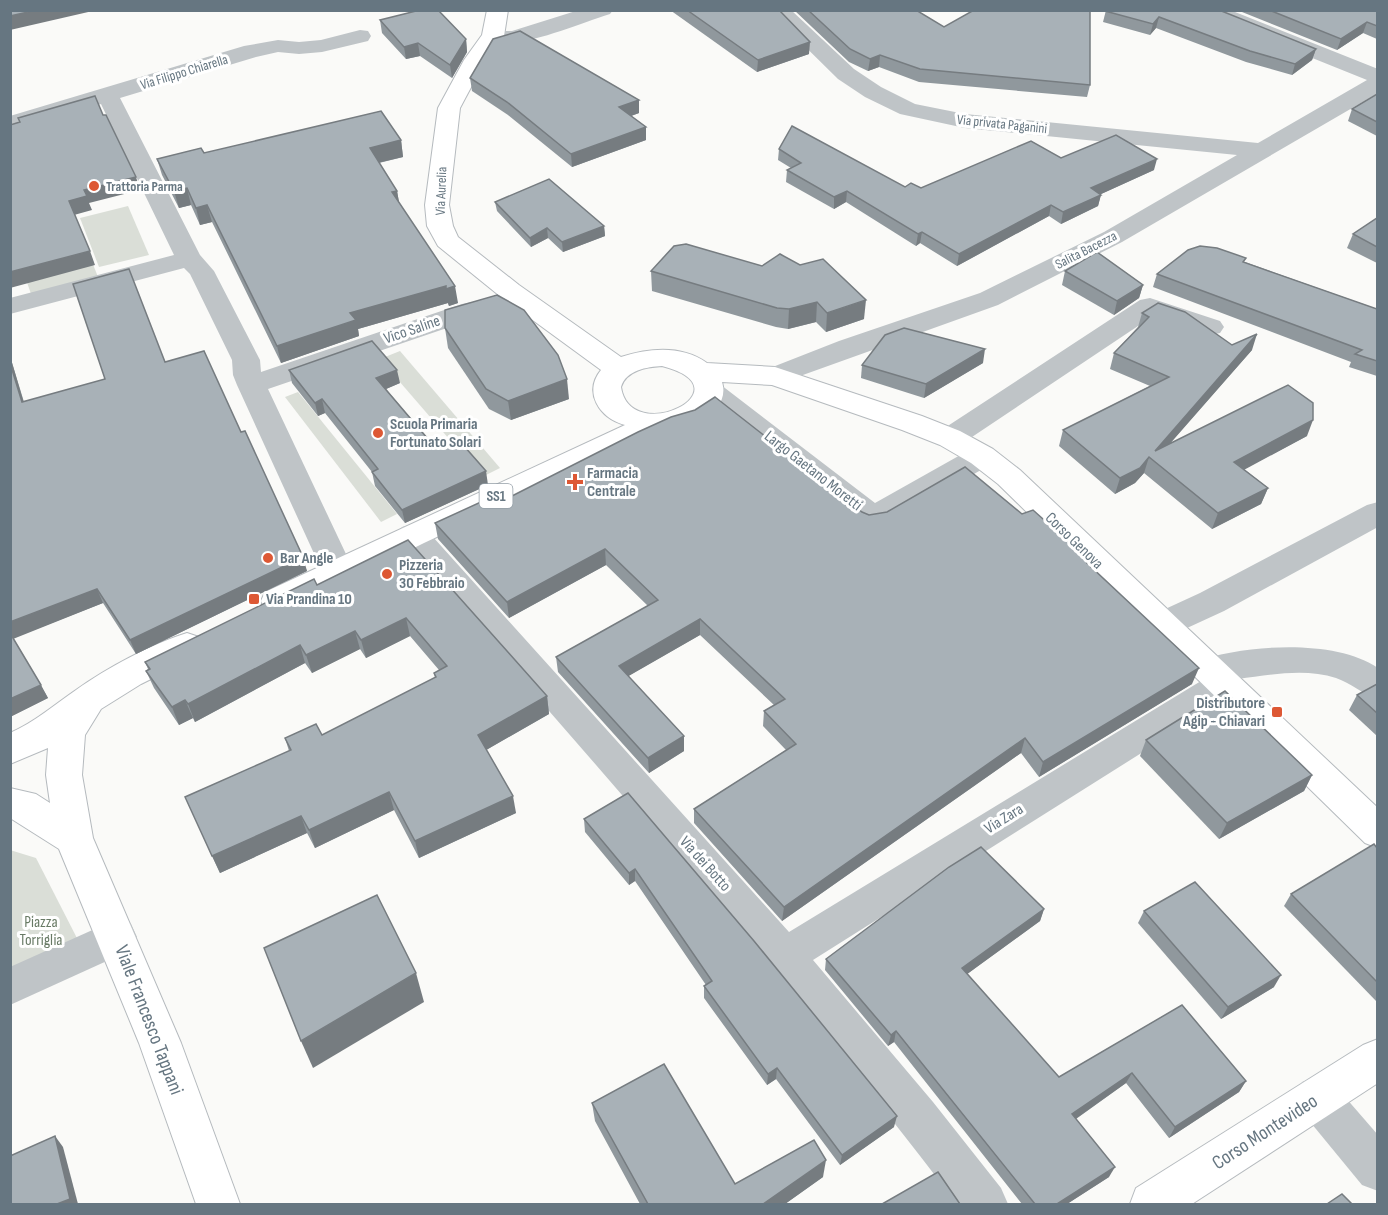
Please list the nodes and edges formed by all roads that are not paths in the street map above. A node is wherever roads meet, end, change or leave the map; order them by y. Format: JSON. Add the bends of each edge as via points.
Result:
{"nodes":[{"id":1,"x":498,"y":10,"type":"edge"},
{"id":2,"x":603,"y":10,"type":"edge"},
{"id":3,"x":778,"y":10,"type":"edge"},
{"id":4,"x":1210,"y":10,"type":"edge"},
{"id":5,"x":360,"y":36,"type":"dead end"},
{"id":6,"x":494,"y":36,"type":"junction"},
{"id":7,"x":1377,"y":77,"type":"edge"},
{"id":8,"x":1377,"y":83,"type":"edge"},
{"id":9,"x":108,"y":96,"type":"junction"},
{"id":10,"x":10,"y":124,"type":"edge"},
{"id":11,"x":1260,"y":150,"type":"junction"},
{"id":12,"x":189,"y":260,"type":"junction"},
{"id":13,"x":10,"y":306,"type":"edge"},
{"id":14,"x":472,"y":310,"type":"edge"},
{"id":15,"x":1210,"y":327,"type":"edge"},
{"id":16,"x":619,"y":369,"type":"junction"},
{"id":17,"x":776,"y":376,"type":"junction"},
{"id":18,"x":249,"y":380,"type":"junction"},
{"id":19,"x":707,"y":382,"type":"junction"},
{"id":20,"x":655,"y":423,"type":"junction"},
{"id":21,"x":950,"y":438,"type":"junction"},
{"id":22,"x":982,"y":456,"type":"junction"},
{"id":23,"x":1377,"y":513,"type":"edge"},
{"id":24,"x":413,"y":535,"type":"junction"},
{"id":25,"x":338,"y":571,"type":"junction"},
{"id":26,"x":255,"y":612,"type":"edge"},
{"id":27,"x":1162,"y":626,"type":"junction"},
{"id":28,"x":213,"y":633,"type":"edge"},
{"id":29,"x":1216,"y":677,"type":"junction"},
{"id":30,"x":1377,"y":686,"type":"edge"},
{"id":31,"x":90,"y":698,"type":"junction"},
{"id":32,"x":26,"y":743,"type":"edge"},
{"id":33,"x":10,"y":803,"type":"edge"},
{"id":34,"x":1377,"y":832,"type":"edge"},
{"id":35,"x":74,"y":838,"type":"junction"},
{"id":36,"x":117,"y":937,"type":"junction"},
{"id":37,"x":786,"y":955,"type":"junction"},
{"id":38,"x":10,"y":987,"type":"edge"},
{"id":39,"x":1377,"y":1059,"type":"edge"},
{"id":40,"x":1317,"y":1098,"type":"junction"},
{"id":41,"x":1377,"y":1169,"type":"edge"},
{"id":42,"x":218,"y":1204,"type":"edge"},
{"id":43,"x":985,"y":1204,"type":"edge"},
{"id":44,"x":1152,"y":1204,"type":"edge"}],
"edges":[{"from":1,"to":6,"type":"main road","name":"Via Aurelia"},
{"from":2,"to":6,"type":"street","via":[[513,37]]},
{"from":3,"to":11,"type":"street","name":"Via privata Paganini","via":[[846,74],[908,109],[965,121]]},
{"from":4,"to":7,"type":"street"},
{"from":5,"to":9,"type":"street","name":"Via Filippo Chiarella","via":[[322,46],[278,46],[252,51]]},
{"from":6,"to":16,"type":"main road","name":"Via Aurelia","via":[[449,108],[437,205],[440,226],[447,241]]},
{"from":8,"to":11,"type":"street","name":"Salita Bacezza"},
{"from":9,"to":10,"type":"street","name":"Via Filippo Chiarella"},
{"from":9,"to":12,"type":"street"},
{"from":11,"to":17,"type":"street","name":"Salita Bacezza","via":[[1113,237],[989,299]]},
{"from":12,"to":13,"type":"street"},
{"from":12,"to":18,"type":"street","via":[[181,276],[226,366]]},
{"from":14,"to":18,"type":"street","name":"Vico Saline"},
{"from":15,"to":21,"type":"street","via":[[1150,306]]},
{"from":16,"to":19,"type":"main road","via":[[645,358],[678,359],[692,364]]},
{"from":16,"to":20,"type":"main road","via":[[609,380],[606,392],[610,403],[620,414]]},
{"from":17,"to":19,"type":"main road","name":"Corso Genova"},
{"from":17,"to":21,"type":"main road","name":"Corso Genova"},
{"from":18,"to":25,"type":"street"},
{"from":19,"to":20,"type":"main road","via":[[707,402],[698,411],[671,422]]},
{"from":19,"to":22,"type":"street","name":"Largo Gaetano Moretti","via":[[873,518]]},
{"from":20,"to":24,"type":"main road","number":"SS1"},
{"from":21,"to":22,"type":"main road","name":"Corso Genova"},
{"from":22,"to":27,"type":"main road","name":"Corso Genova"},
{"from":23,"to":27,"type":"street"},
{"from":24,"to":25,"type":"main road","number":"SS1"},
{"from":24,"to":37,"type":"street","name":"Via dei Botto"},
{"from":25,"to":26,"type":"main road","number":"SS1"},
{"from":27,"to":29,"type":"main road","name":"Corso Genova"},
{"from":28,"to":31,"type":"main road"},
{"from":29,"to":30,"type":"street","via":[[1276,661],[1327,662],[1367,676]]},
{"from":29,"to":34,"type":"main road","name":"Corso Genova"},
{"from":29,"to":37,"type":"street","name":"Via Zara"},
{"from":31,"to":32,"type":"main road"},
{"from":31,"to":35,"type":"main road","name":"Viale Francesco Tappani","via":[[67,732],[63,775]]},
{"from":33,"to":35,"type":"main road","via":[[23,805]]},
{"from":35,"to":36,"type":"main road","name":"Viale Francesco Tappani"},
{"from":36,"to":38,"type":"street"},
{"from":36,"to":42,"type":"main road","name":"Viale Francesco Tappani","via":[[160,1042]]},
{"from":37,"to":43,"type":"street","name":"Via dei Botto","via":[[918,1115]]},
{"from":39,"to":40,"type":"main road","name":"Corso Montevideo"},
{"from":40,"to":41,"type":"street"},
{"from":40,"to":44,"type":"main road","name":"Corso Montevideo"}]}
